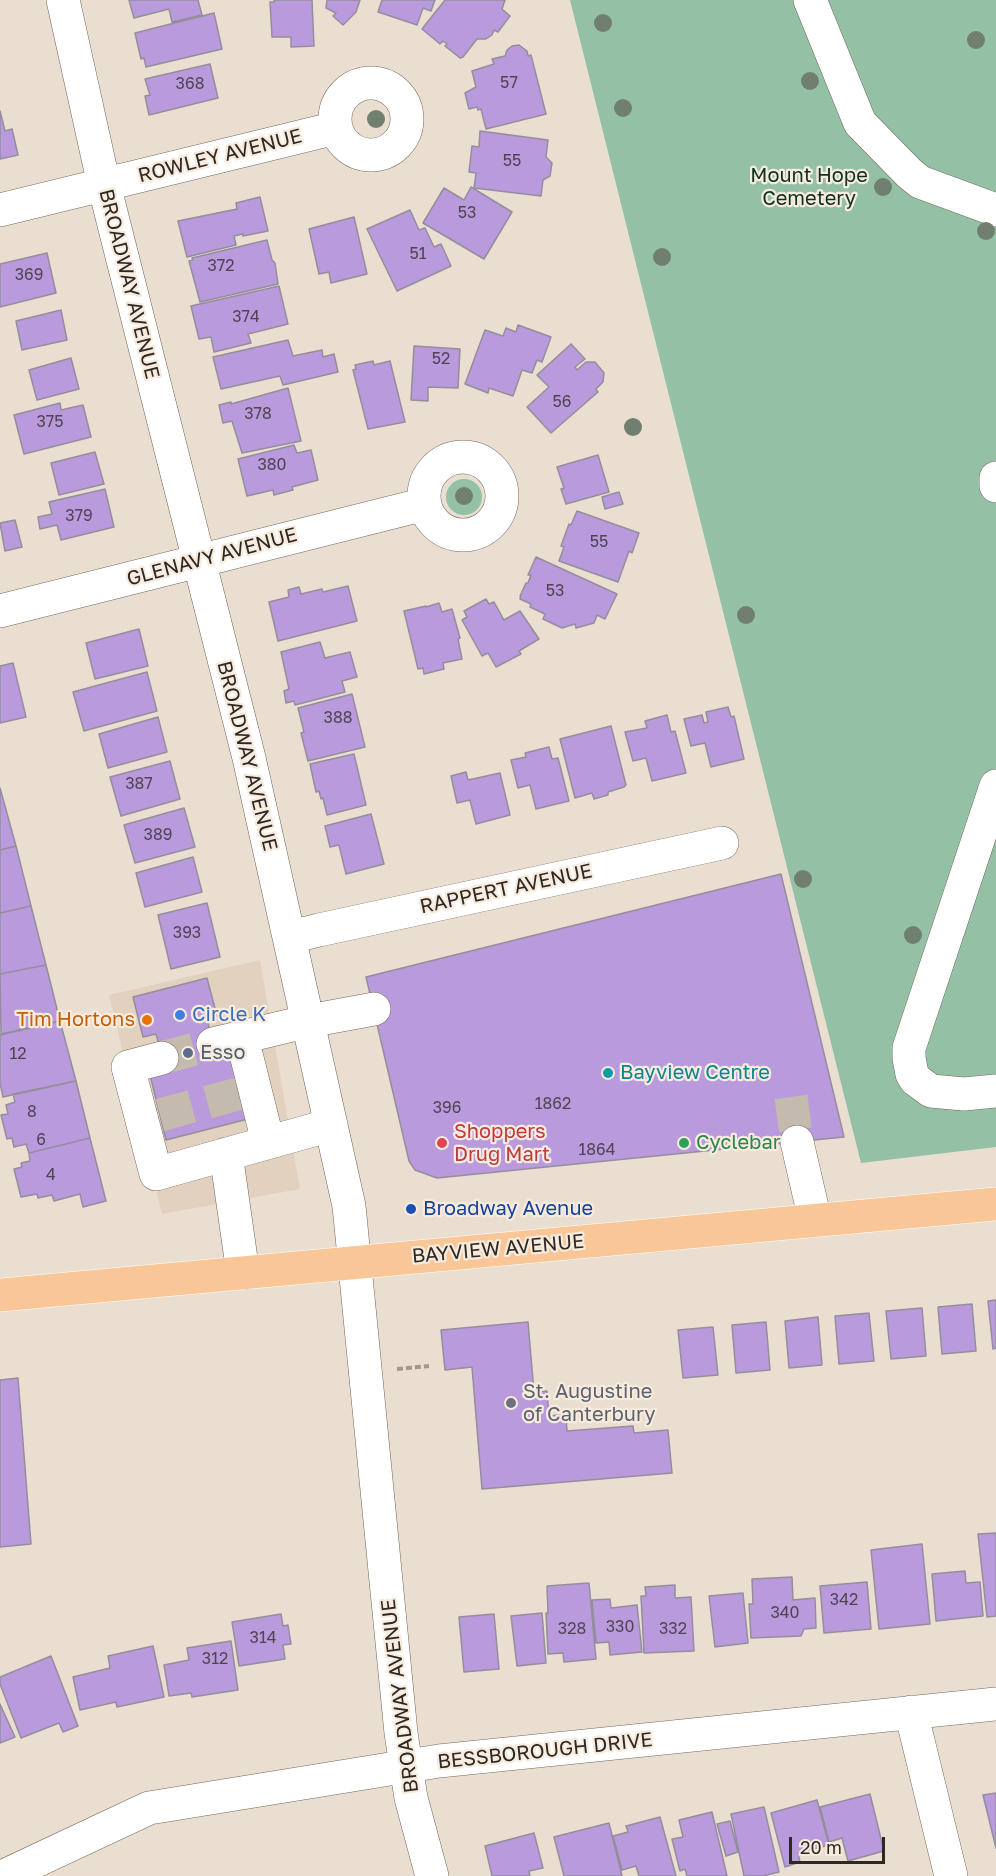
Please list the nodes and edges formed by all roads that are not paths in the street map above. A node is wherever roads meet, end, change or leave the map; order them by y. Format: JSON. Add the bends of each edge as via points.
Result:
{"nodes":[{"id":1,"x":63,"y":0,"type":"edge"},
{"id":2,"x":810,"y":0,"type":"edge"},
{"id":3,"x":336,"y":128,"type":"dead end"},
{"id":4,"x":104,"y":185,"type":"junction"},
{"id":5,"x":0,"y":210,"type":"edge"},
{"id":6,"x":996,"y":210,"type":"edge"},
{"id":7,"x":996,"y":478,"type":"edge"},
{"id":8,"x":996,"y":486,"type":"edge"},
{"id":9,"x":425,"y":504,"type":"dead end"},
{"id":10,"x":198,"y":560,"type":"junction"},
{"id":11,"x":0,"y":610,"type":"edge"},
{"id":12,"x":996,"y":786,"type":"edge"},
{"id":13,"x":723,"y":843,"type":"dead end"},
{"id":14,"x":290,"y":938,"type":"junction"},
{"id":15,"x":374,"y":1009,"type":"dead end"},
{"id":16,"x":309,"y":1022,"type":"junction"},
{"id":17,"x":162,"y":1058,"type":"tunnel mouth"},
{"id":18,"x":996,"y":1091,"type":"edge"},
{"id":19,"x":331,"y":1125,"type":"junction"},
{"id":20,"x":268,"y":1142,"type":"junction"},
{"id":21,"x":797,"y":1142,"type":"tunnel mouth"},
{"id":22,"x":226,"y":1154,"type":"junction"},
{"id":23,"x":996,"y":1203,"type":"edge"},
{"id":24,"x":815,"y":1220,"type":"junction"},
{"id":25,"x":356,"y":1262,"type":"junction"},
{"id":26,"x":243,"y":1273,"type":"junction"},
{"id":27,"x":0,"y":1295,"type":"edge"},
{"id":28,"x":996,"y":1704,"type":"edge"},
{"id":29,"x":911,"y":1712,"type":"junction"},
{"id":30,"x":406,"y":1766,"type":"junction"},
{"id":31,"x":4,"y":1876,"type":"edge"},
{"id":32,"x":432,"y":1876,"type":"edge"},
{"id":33,"x":951,"y":1876,"type":"edge"}],
"edges":[{"from":1,"to":4,"type":"street","name":"BROADWAY AVENUE"},
{"from":2,"to":6,"type":"street","via":[[860,123],[920,182]]},
{"from":3,"to":4,"type":"street","name":"ROWLEY AVENUE"},
{"from":4,"to":5,"type":"street","name":"ROWLEY AVENUE"},
{"from":4,"to":10,"type":"street","name":"BROADWAY AVENUE"},
{"from":7,"to":8,"type":"street"},
{"from":9,"to":10,"type":"street","name":"GLENAVY AVENUE"},
{"from":10,"to":11,"type":"street","name":"GLENAVY AVENUE"},
{"from":10,"to":14,"type":"street","name":"BROADWAY AVENUE"},
{"from":12,"to":18,"type":"street","via":[[909,1048],[912,1074],[931,1091]]},
{"from":13,"to":14,"type":"street","name":"RAPPERT AVENUE"},
{"from":14,"to":16,"type":"street","name":"BROADWAY AVENUE"},
{"from":15,"to":16,"type":"street"},
{"from":16,"to":19,"type":"street","name":"BROADWAY AVENUE"},
{"from":16,"to":20,"type":"street","via":[[228,1041]]},
{"from":17,"to":22,"type":"street","via":[[128,1067],[151,1117],[156,1174]]},
{"from":19,"to":20,"type":"street"},
{"from":19,"to":25,"type":"street","name":"BROADWAY AVENUE","via":[[349,1206]]},
{"from":20,"to":22,"type":"street"},
{"from":21,"to":24,"type":"street"},
{"from":22,"to":26,"type":"street"},
{"from":23,"to":24,"type":"main road","name":"BAYVIEW AVENUE"},
{"from":24,"to":25,"type":"main road","name":"BAYVIEW AVENUE"},
{"from":25,"to":26,"type":"main road","name":"BAYVIEW AVENUE"},
{"from":25,"to":30,"type":"street","name":"BROADWAY AVENUE"},
{"from":26,"to":27,"type":"main road","name":"BAYVIEW AVENUE"},
{"from":28,"to":29,"type":"street","name":"BESSBOROUGH DRIVE"},
{"from":29,"to":30,"type":"street","name":"BESSBOROUGH DRIVE"},
{"from":29,"to":33,"type":"street"},
{"from":30,"to":31,"type":"street","name":"BESSBOROUGH DRIVE","via":[[149,1808]]},
{"from":30,"to":32,"type":"street","name":"BROADWAY AVENUE"}]}
